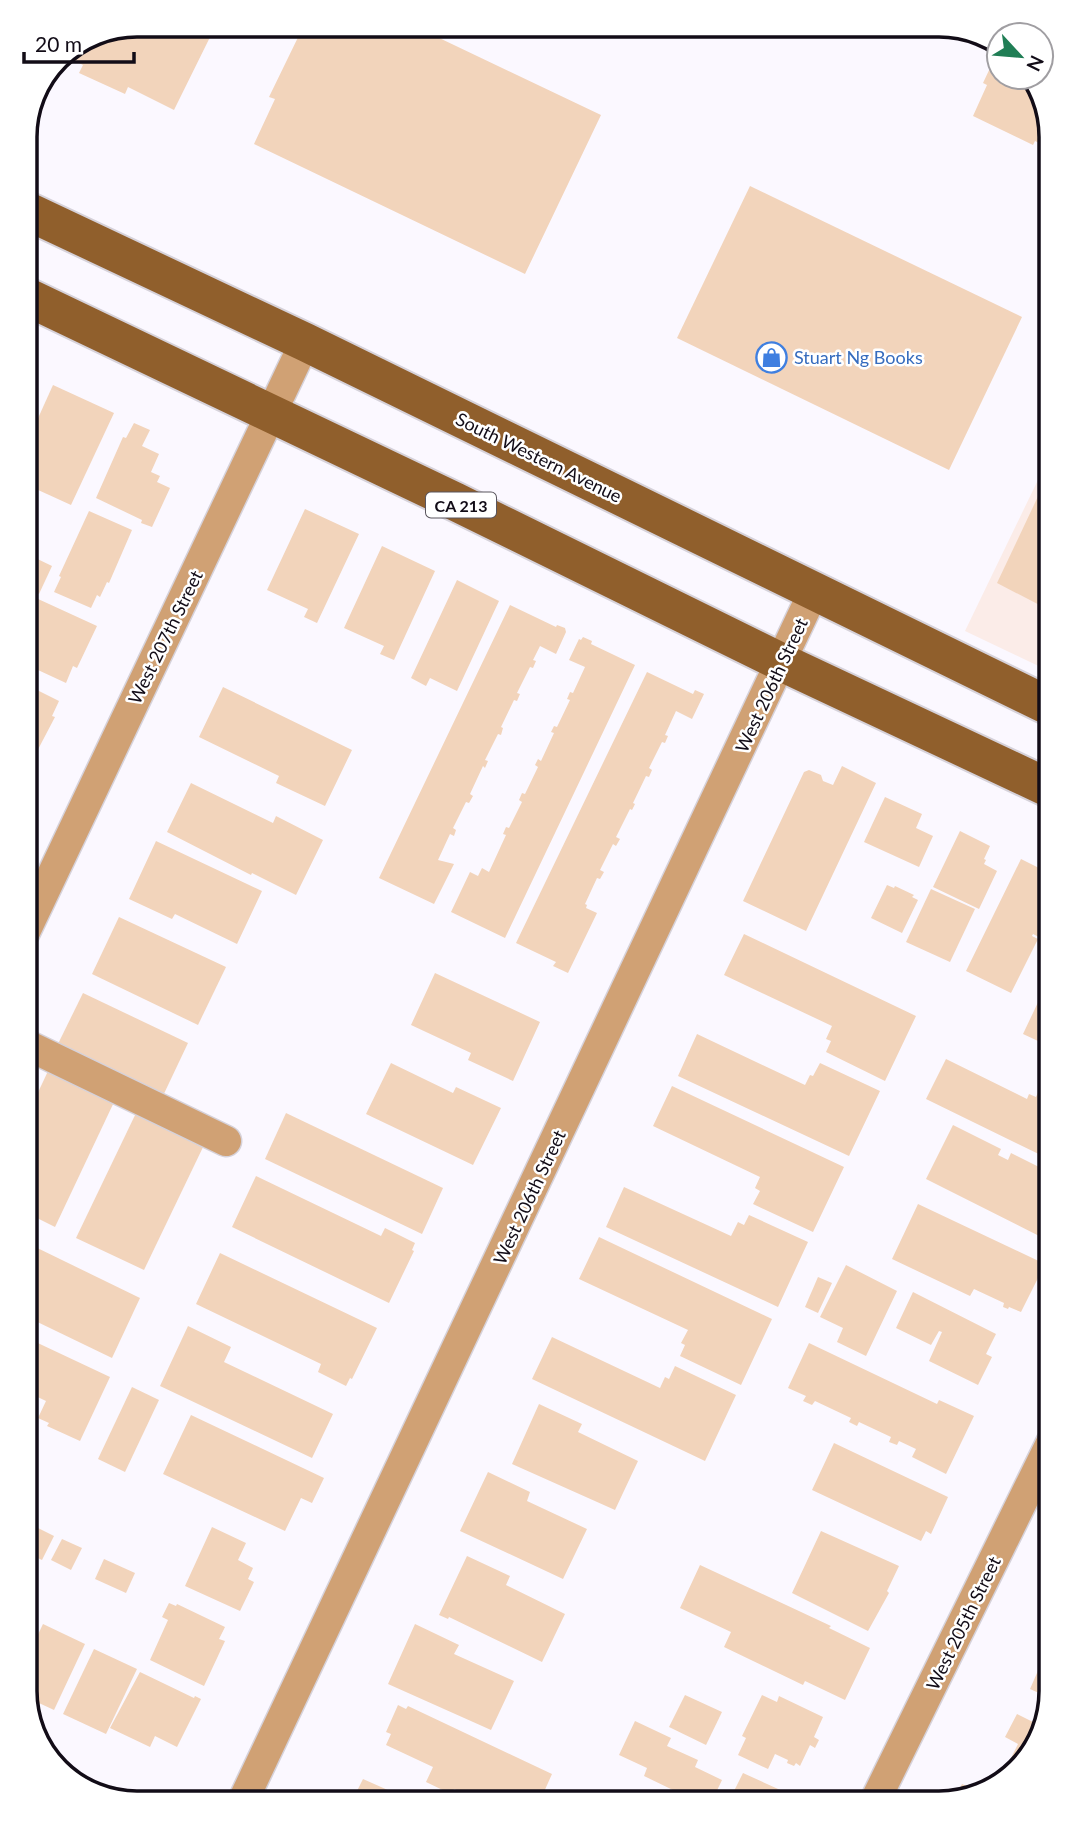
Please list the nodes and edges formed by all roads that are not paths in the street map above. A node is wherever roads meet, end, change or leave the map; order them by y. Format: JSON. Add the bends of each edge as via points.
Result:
{"nodes":[{"id":1,"x":37,"y":216,"type":"edge"},
{"id":2,"x":37,"y":302,"type":"edge"},
{"id":3,"x":305,"y":342,"type":"junction"},
{"id":4,"x":272,"y":415,"type":"junction"},
{"id":5,"x":814,"y":592,"type":"junction"},
{"id":6,"x":781,"y":662,"type":"junction"},
{"id":7,"x":1039,"y":701,"type":"edge"},
{"id":8,"x":1039,"y":783,"type":"edge"},
{"id":9,"x":37,"y":907,"type":"edge"},
{"id":10,"x":37,"y":1050,"type":"edge"},
{"id":11,"x":226,"y":1141,"type":"dead end"},
{"id":12,"x":1039,"y":1469,"type":"edge"},
{"id":13,"x":248,"y":1791,"type":"edge"},
{"id":14,"x":880,"y":1791,"type":"edge"}],
"edges":[{"from":1,"to":3,"type":"main road","name":"South Western Avenue"},
{"from":2,"to":4,"type":"main road","number":"CA 213"},
{"from":3,"to":4,"type":"street","name":"West 207th Street"},
{"from":3,"to":5,"type":"main road","name":"South Western Avenue"},
{"from":4,"to":6,"type":"main road","number":"CA 213"},
{"from":4,"to":9,"type":"street","name":"West 207th Street"},
{"from":5,"to":6,"type":"street","name":"West 206th Street"},
{"from":5,"to":7,"type":"main road","name":"South Western Avenue"},
{"from":6,"to":8,"type":"main road","number":"CA 213"},
{"from":6,"to":13,"type":"street","name":"West 206th Street"},
{"from":10,"to":11,"type":"street"},
{"from":12,"to":14,"type":"street","name":"West 205th Street"}]}
